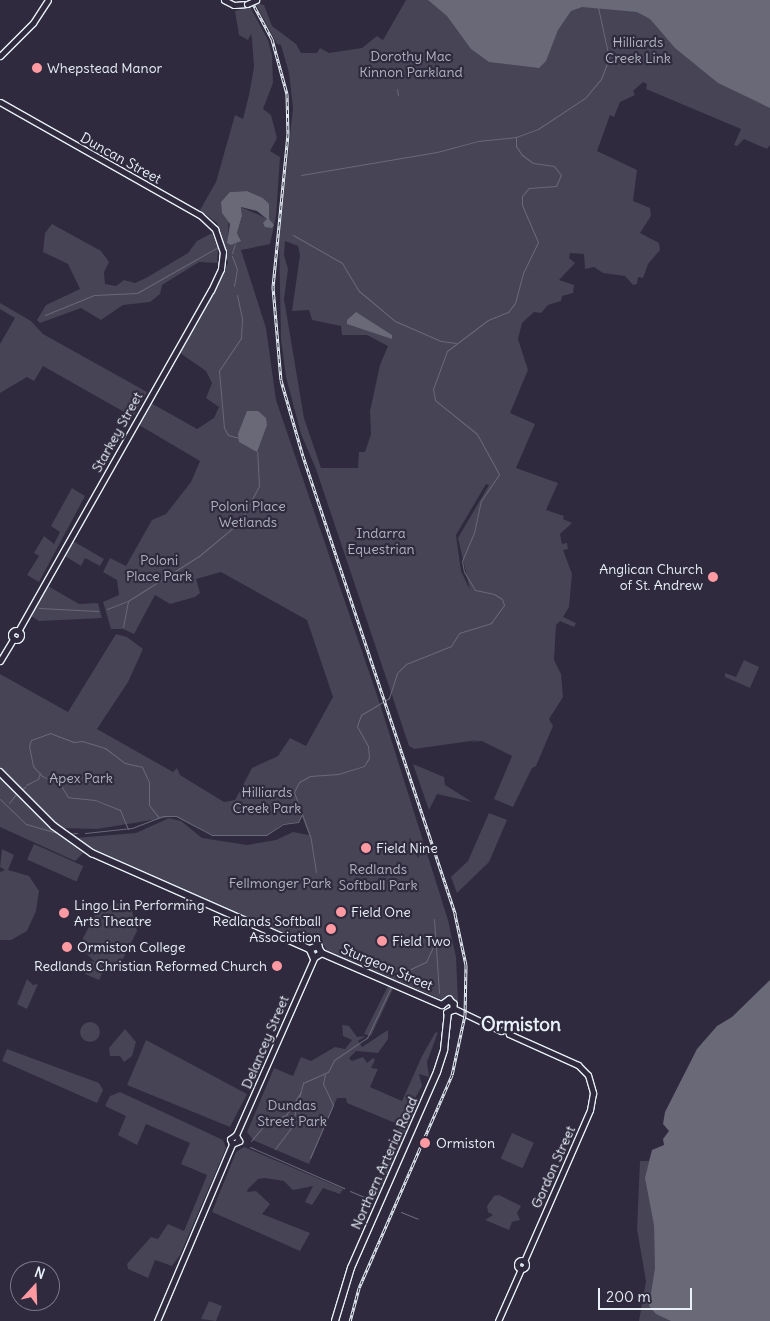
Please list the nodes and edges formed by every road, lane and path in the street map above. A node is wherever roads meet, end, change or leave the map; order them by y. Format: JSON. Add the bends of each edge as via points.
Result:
{"nodes":[{"id":1,"x":48,"y":0,"type":"edge"},
{"id":2,"x":224,"y":0,"type":"edge"},
{"id":3,"x":256,"y":0,"type":"edge"},
{"id":4,"x":0,"y":56,"type":"edge"},
{"id":5,"x":0,"y":102,"type":"edge"},
{"id":6,"x":221,"y":242,"type":"joint"},
{"id":7,"x":0,"y":662,"type":"edge"},
{"id":8,"x":0,"y":772,"type":"edge"},
{"id":9,"x":310,"y":949,"type":"junction"},
{"id":10,"x":322,"y":953,"type":"junction"},
{"id":11,"x":314,"y":958,"type":"junction"},
{"id":12,"x":442,"y":1004,"type":"junction"},
{"id":13,"x":454,"y":1009,"type":"junction"},
{"id":14,"x":448,"y":1013,"type":"junction"},
{"id":15,"x":590,"y":1079,"type":"joint"},
{"id":16,"x":157,"y":1321,"type":"edge"},
{"id":17,"x":335,"y":1321,"type":"edge"},
{"id":18,"x":498,"y":1321,"type":"edge"}],
"edges":[{"from":1,"to":4,"type":"street","via":[[33,23]]},
{"from":2,"to":3,"type":"street","bridge":true,"via":[[234,5]]},
{"from":5,"to":6,"type":"street","name":"Duncan Street","via":[[200,215],[215,229]]},
{"from":6,"to":7,"type":"street","name":"Starkey Street","via":[[222,263],[211,290],[18,630],[21,637],[13,639]]},
{"from":8,"to":9,"type":"main road","via":[[54,826],[72,840],[128,870],[130,875],[134,873]]},
{"from":9,"to":10,"type":"main road","name":"Sturgeon Street","via":[[318,946]]},
{"from":9,"to":11,"type":"main road"},
{"from":10,"to":11,"type":"main road"},
{"from":10,"to":12,"type":"main road","name":"Sturgeon Street"},
{"from":11,"to":16,"type":"street","name":"Delancey Street","via":[[236,1135],[230,1137],[232,1144]]},
{"from":12,"to":13,"type":"main road","name":"Sturgeon Street","via":[[450,1001]]},
{"from":12,"to":14,"type":"main road","name":"Sturgeon Street"},
{"from":13,"to":14,"type":"main road"},
{"from":13,"to":15,"type":"street","name":"Sturgeon Street","via":[[501,1031],[503,1036],[508,1034],[572,1061]]},
{"from":14,"to":17,"type":"main road","name":"Northern Arterial Road","via":[[444,1050],[437,1072],[351,1268]]},
{"from":15,"to":18,"type":"street","name":"Gordon Street","via":[[593,1094],[590,1110],[524,1261],[518,1263],[521,1269]]}]}
